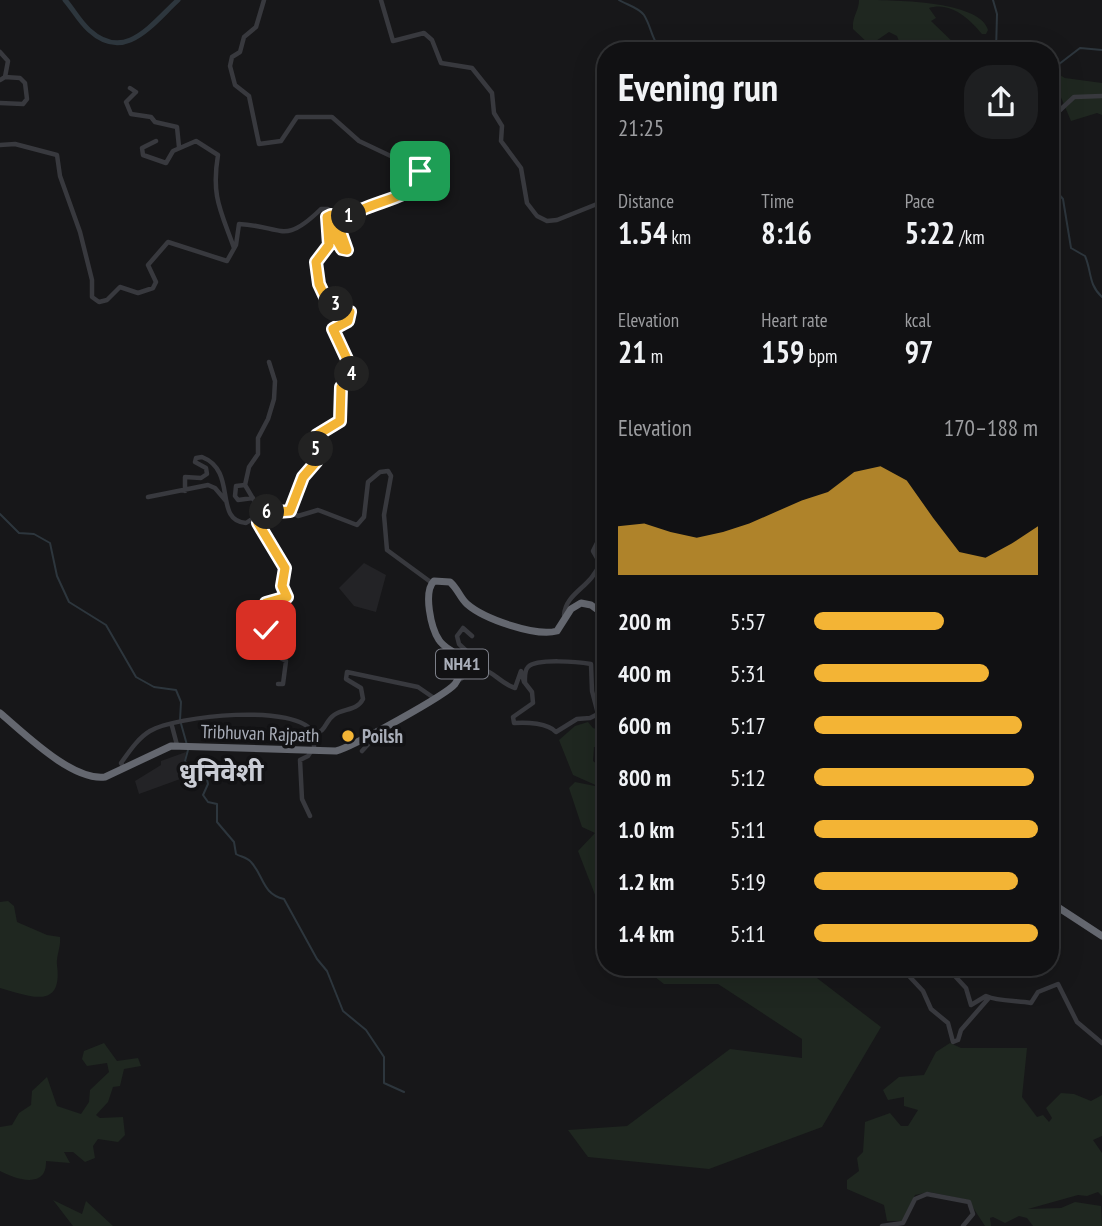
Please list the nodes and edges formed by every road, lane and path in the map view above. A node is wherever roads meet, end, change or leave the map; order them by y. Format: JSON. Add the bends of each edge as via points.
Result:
{"nodes":[{"id":1,"x":264,"y":0,"type":"edge"},
{"id":2,"x":381,"y":0,"type":"edge"},
{"id":3,"x":0,"y":52,"type":"edge"},
{"id":4,"x":3,"y":79,"type":"edge"},
{"id":5,"x":130,"y":88,"type":"dead end"},
{"id":6,"x":1102,"y":96,"type":"edge"},
{"id":7,"x":0,"y":103,"type":"edge"},
{"id":8,"x":1059,"y":111,"type":"edge"},
{"id":9,"x":156,"y":141,"type":"dead end"},
{"id":10,"x":0,"y":145,"type":"edge"},
{"id":11,"x":180,"y":147,"type":"junction"},
{"id":12,"x":597,"y":204,"type":"edge"},
{"id":13,"x":330,"y":215,"type":"junction"},
{"id":14,"x":235,"y":248,"type":"junction"},
{"id":15,"x":269,"y":362,"type":"dead end"},
{"id":16,"x":245,"y":485,"type":"junction"},
{"id":17,"x":185,"y":491,"type":"junction"},
{"id":18,"x":148,"y":497,"type":"dead end"},
{"id":19,"x":253,"y":498,"type":"junction"},
{"id":20,"x":227,"y":502,"type":"junction"},
{"id":21,"x":290,"y":511,"type":"junction"},
{"id":22,"x":263,"y":513,"type":"junction"},
{"id":23,"x":597,"y":571,"type":"edge"},
{"id":24,"x":432,"y":583,"type":"junction"},
{"id":25,"x":597,"y":608,"type":"edge"},
{"id":26,"x":564,"y":624,"type":"junction"},
{"id":27,"x":472,"y":636,"type":"dead end"},
{"id":28,"x":469,"y":671,"type":"junction"},
{"id":29,"x":525,"y":683,"type":"junction"},
{"id":30,"x":278,"y":684,"type":"dead end"},
{"id":31,"x":445,"y":692,"type":"junction"},
{"id":32,"x":434,"y":698,"type":"junction"},
{"id":33,"x":597,"y":710,"type":"edge"},
{"id":34,"x":0,"y":713,"type":"edge"},
{"id":35,"x":597,"y":714,"type":"edge"},
{"id":36,"x":172,"y":726,"type":"junction"},
{"id":37,"x":383,"y":727,"type":"junction"},
{"id":38,"x":314,"y":734,"type":"junction"},
{"id":39,"x":177,"y":746,"type":"junction"},
{"id":40,"x":313,"y":750,"type":"junction"},
{"id":41,"x":362,"y":751,"type":"dead end"},
{"id":42,"x":124,"y":768,"type":"junction"},
{"id":43,"x":310,"y":816,"type":"dead end"},
{"id":44,"x":1059,"y":908,"type":"edge"},
{"id":45,"x":1102,"y":936,"type":"edge"},
{"id":46,"x":909,"y":976,"type":"edge"},
{"id":47,"x":955,"y":976,"type":"edge"},
{"id":48,"x":992,"y":999,"type":"junction"},
{"id":49,"x":1102,"y":1043,"type":"edge"},
{"id":50,"x":882,"y":1226,"type":"edge"},
{"id":51,"x":963,"y":1226,"type":"edge"}],
"edges":[{"from":1,"to":13,"type":"street","via":[[256,27],[231,60],[235,85],[251,101],[259,144],[281,141],[297,117],[332,117],[359,141],[416,168],[422,176],[414,189],[345,219],[341,233],[347,250],[335,237]]},
{"from":2,"to":12,"type":"street","via":[[393,41],[424,33],[432,40],[441,63],[463,64],[481,77],[492,93],[494,113],[502,126],[501,141],[521,168],[527,202],[537,216],[557,220]]},
{"from":3,"to":4,"type":"street","via":[[8,61]]},
{"from":4,"to":7,"type":"street","via":[[20,78],[27,99],[23,104]]},
{"from":5,"to":11,"type":"street","via":[[136,92],[126,102],[131,114],[177,127]]},
{"from":6,"to":8,"type":"street","via":[[1074,97]]},
{"from":9,"to":11,"type":"street","via":[[142,148],[143,155],[162,163]]},
{"from":10,"to":14,"type":"street","via":[[15,144],[57,155],[95,301],[107,300],[120,287],[138,293],[150,291],[156,284],[148,265],[168,242],[224,262]]},
{"from":11,"to":14,"type":"street","via":[[196,141],[218,155],[217,208]]},
{"from":13,"to":14,"type":"street","via":[[328,209],[321,209],[308,224],[287,232],[239,224]]},
{"from":13,"to":21,"type":"street","via":[[326,226],[329,245],[317,259],[315,270],[326,299],[350,312],[348,321],[333,329],[353,372],[341,387],[340,421],[317,435],[316,462],[303,477]]},
{"from":15,"to":16,"type":"street","via":[[276,384],[274,399]]},
{"from":16,"to":19,"type":"street"},
{"from":16,"to":19,"type":"street","via":[[236,486],[235,496],[238,500]]},
{"from":17,"to":18,"type":"street"},
{"from":17,"to":20,"type":"street","via":[[211,486]]},
{"from":17,"to":20,"type":"street","via":[[185,477],[207,474],[206,468],[195,462],[202,457],[222,474]]},
{"from":19,"to":22,"type":"street"},
{"from":20,"to":22,"type":"street","via":[[229,514],[239,522]]},
{"from":21,"to":22,"type":"street"},
{"from":21,"to":24,"type":"street","via":[[301,516],[322,511],[357,524],[364,517],[368,482],[388,471],[387,550]]},
{"from":22,"to":30,"type":"street","via":[[258,525],[285,568],[282,586],[287,597],[265,605],[265,643],[287,666],[284,684]]},
{"from":23,"to":26,"type":"street","via":[[592,581],[568,600]]},
{"from":24,"to":26,"type":"highway","via":[[450,582],[466,603],[495,620],[547,633]]},
{"from":24,"to":31,"type":"highway","number":"NH41","via":[[428,596],[437,637],[461,662],[458,677]]},
{"from":25,"to":26,"type":"highway","via":[[581,603],[571,609]]},
{"from":27,"to":28,"type":"street","via":[[463,628],[457,636],[475,659]]},
{"from":28,"to":29,"type":"street","via":[[491,672],[515,688],[520,671]]},
{"from":28,"to":31,"type":"street"},
{"from":29,"to":33,"type":"street","via":[[530,665],[591,664]]},
{"from":29,"to":35,"type":"street","via":[[533,702],[513,717],[514,723],[550,726],[556,732],[577,719]]},
{"from":31,"to":32,"type":"highway","name":"Tribhuvan Rajpath","number":"NH41"},
{"from":32,"to":37,"type":"highway","name":"Tribhuvan Rajpath","number":"NH41"},
{"from":32,"to":38,"type":"street","via":[[418,687],[347,672],[348,683],[363,692],[360,703],[334,715],[324,730]]},
{"from":34,"to":42,"type":"highway","name":"Tribhuvan Rajpath","number":"NH41","via":[[82,775],[105,777]]},
{"from":36,"to":38,"type":"street","via":[[227,715],[272,714],[308,726]]},
{"from":36,"to":39,"type":"street"},
{"from":36,"to":42,"type":"street","via":[[145,734],[121,763]]},
{"from":37,"to":40,"type":"highway","name":"Tribhuvan Rajpath","number":"NH41","via":[[341,750]]},
{"from":37,"to":41,"type":"street"},
{"from":38,"to":40,"type":"street"},
{"from":39,"to":40,"type":"highway","name":"Tribhuvan Rajpath","number":"NH41"},
{"from":39,"to":42,"type":"highway","name":"Tribhuvan Rajpath","number":"NH41"},
{"from":40,"to":43,"type":"street","via":[[300,760],[302,799]]},
{"from":44,"to":45,"type":"highway"},
{"from":46,"to":48,"type":"street","via":[[923,991],[930,1009],[948,1023],[953,1042],[983,1001]]},
{"from":47,"to":48,"type":"street","via":[[966,988],[969,1004],[985,996]]},
{"from":48,"to":49,"type":"street","via":[[1031,1003],[1038,992],[1058,984],[1077,1022]]},
{"from":50,"to":51,"type":"street","via":[[903,1223],[915,1199],[927,1194],[969,1202],[973,1214]]}]}
